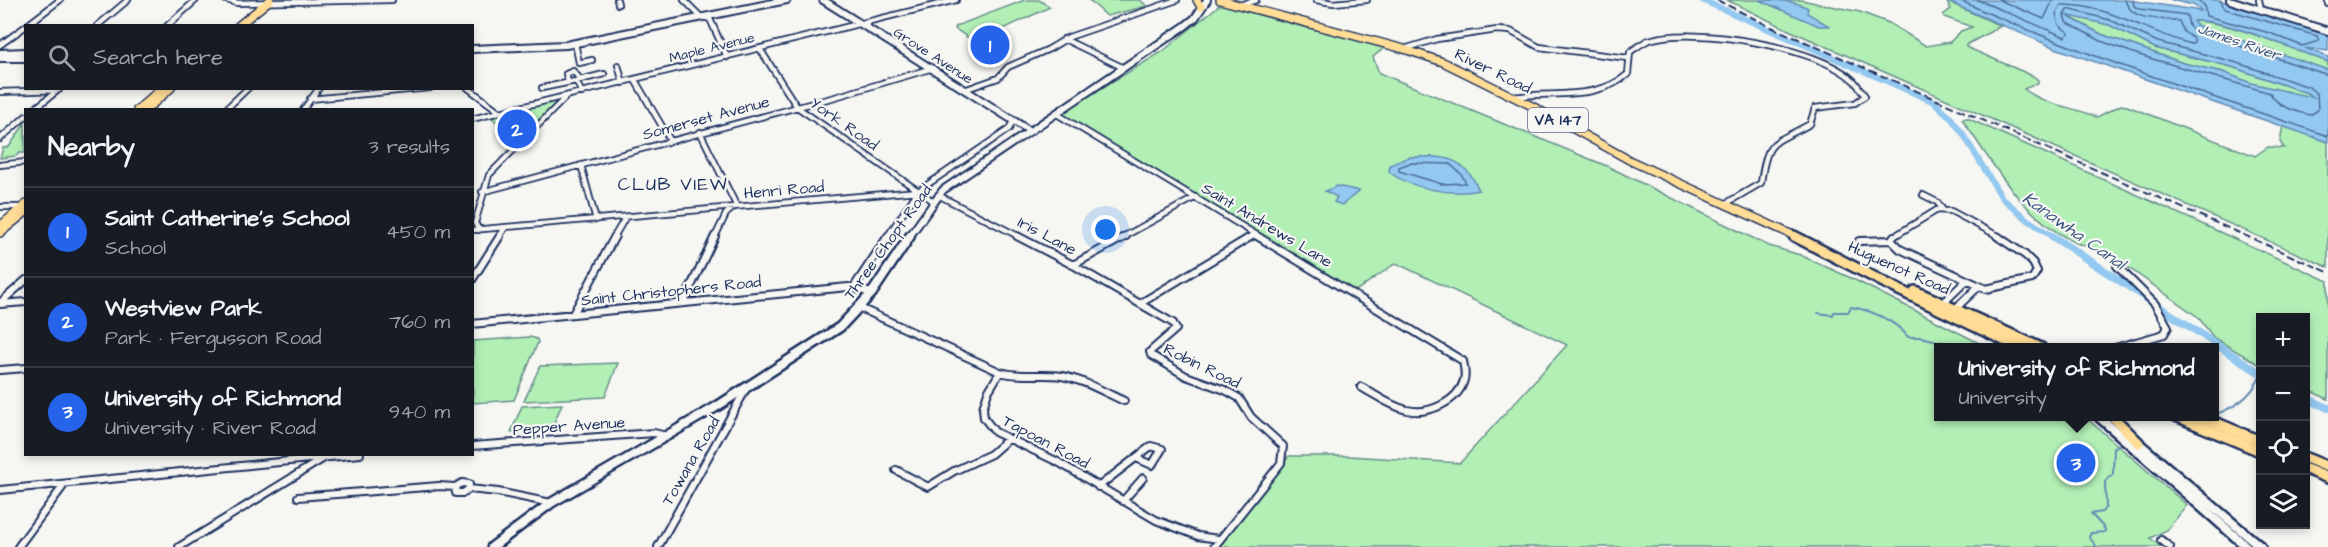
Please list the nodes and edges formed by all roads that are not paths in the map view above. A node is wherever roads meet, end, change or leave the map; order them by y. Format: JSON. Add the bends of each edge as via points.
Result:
{"nodes":[{"id":1,"x":60,"y":0,"type":"edge"},
{"id":2,"x":128,"y":0,"type":"edge"},
{"id":3,"x":196,"y":0,"type":"edge"},
{"id":4,"x":226,"y":0,"type":"edge"},
{"id":5,"x":392,"y":0,"type":"edge"},
{"id":6,"x":684,"y":0,"type":"edge"},
{"id":7,"x":787,"y":0,"type":"edge"},
{"id":8,"x":823,"y":0,"type":"edge"},
{"id":9,"x":830,"y":0,"type":"edge"},
{"id":10,"x":956,"y":0,"type":"edge"},
{"id":11,"x":1177,"y":0,"type":"edge"},
{"id":12,"x":1197,"y":0,"type":"edge"},
{"id":13,"x":1207,"y":0,"type":"edge"},
{"id":14,"x":1220,"y":0,"type":"edge"},
{"id":15,"x":1256,"y":0,"type":"edge"},
{"id":16,"x":1316,"y":0,"type":"edge"},
{"id":17,"x":1367,"y":0,"type":"edge"},
{"id":18,"x":2230,"y":0,"type":"edge"},
{"id":19,"x":2259,"y":0,"type":"edge"},
{"id":20,"x":272,"y":1,"type":"edge"},
{"id":21,"x":1239,"y":5,"type":"junction"},
{"id":22,"x":1202,"y":7,"type":"junction"},
{"id":23,"x":2261,"y":9,"type":"junction"},
{"id":24,"x":705,"y":17,"type":"junction"},
{"id":25,"x":863,"y":23,"type":"junction"},
{"id":26,"x":29,"y":24,"type":"edge"},
{"id":27,"x":99,"y":24,"type":"edge"},
{"id":28,"x":169,"y":24,"type":"edge"},
{"id":29,"x":241,"y":24,"type":"edge"},
{"id":30,"x":248,"y":24,"type":"edge"},
{"id":31,"x":24,"y":27,"type":"edge"},
{"id":32,"x":2328,"y":31,"type":"edge"},
{"id":33,"x":595,"y":39,"type":"junction"},
{"id":34,"x":1064,"y":39,"type":"junction"},
{"id":35,"x":575,"y":43,"type":"junction"},
{"id":36,"x":0,"y":45,"type":"edge"},
{"id":37,"x":474,"y":47,"type":"edge"},
{"id":38,"x":474,"y":47,"type":"edge"},
{"id":39,"x":760,"y":49,"type":"junction"},
{"id":40,"x":1404,"y":49,"type":"junction"},
{"id":41,"x":24,"y":52,"type":"edge"},
{"id":42,"x":0,"y":53,"type":"edge"},
{"id":43,"x":727,"y":57,"type":"junction"},
{"id":44,"x":0,"y":58,"type":"edge"},
{"id":45,"x":24,"y":58,"type":"edge"},
{"id":46,"x":1628,"y":58,"type":"junction"},
{"id":47,"x":592,"y":60,"type":"dead end"},
{"id":48,"x":618,"y":66,"type":"dead end"},
{"id":49,"x":933,"y":68,"type":"junction"},
{"id":50,"x":1124,"y":68,"type":"junction"},
{"id":51,"x":604,"y":74,"type":"dead end"},
{"id":52,"x":578,"y":80,"type":"junction"},
{"id":53,"x":635,"y":80,"type":"junction"},
{"id":54,"x":568,"y":82,"type":"junction"},
{"id":55,"x":623,"y":83,"type":"junction"},
{"id":56,"x":542,"y":88,"type":"dead end"},
{"id":57,"x":966,"y":89,"type":"junction"},
{"id":58,"x":40,"y":90,"type":"edge"},
{"id":59,"x":59,"y":90,"type":"edge"},
{"id":60,"x":160,"y":90,"type":"edge"},
{"id":61,"x":169,"y":90,"type":"edge"},
{"id":62,"x":246,"y":90,"type":"edge"},
{"id":63,"x":317,"y":90,"type":"edge"},
{"id":64,"x":408,"y":90,"type":"edge"},
{"id":65,"x":471,"y":90,"type":"edge"},
{"id":66,"x":0,"y":92,"type":"edge"},
{"id":67,"x":582,"y":93,"type":"junction"},
{"id":68,"x":565,"y":97,"type":"junction"},
{"id":69,"x":1514,"y":97,"type":"junction"},
{"id":70,"x":310,"y":99,"type":"junction"},
{"id":71,"x":797,"y":107,"type":"junction"},
{"id":72,"x":36,"y":108,"type":"edge"},
{"id":73,"x":139,"y":108,"type":"edge"},
{"id":74,"x":148,"y":108,"type":"edge"},
{"id":75,"x":227,"y":108,"type":"edge"},
{"id":76,"x":304,"y":108,"type":"edge"},
{"id":77,"x":500,"y":112,"type":"junction"},
{"id":78,"x":1057,"y":114,"type":"junction"},
{"id":79,"x":24,"y":118,"type":"edge"},
{"id":80,"x":474,"y":118,"type":"edge"},
{"id":81,"x":1013,"y":121,"type":"junction"},
{"id":82,"x":1032,"y":130,"type":"junction"},
{"id":83,"x":700,"y":132,"type":"junction"},
{"id":84,"x":0,"y":139,"type":"edge"},
{"id":85,"x":670,"y":140,"type":"junction"},
{"id":86,"x":24,"y":162,"type":"edge"},
{"id":87,"x":0,"y":165,"type":"edge"},
{"id":88,"x":581,"y":165,"type":"junction"},
{"id":89,"x":918,"y":191,"type":"junction"},
{"id":90,"x":482,"y":192,"type":"junction"},
{"id":91,"x":1923,"y":195,"type":"dead end"},
{"id":92,"x":1196,"y":197,"type":"junction"},
{"id":93,"x":936,"y":198,"type":"junction"},
{"id":94,"x":1725,"y":204,"type":"junction"},
{"id":95,"x":0,"y":207,"type":"edge"},
{"id":96,"x":24,"y":207,"type":"edge"},
{"id":97,"x":24,"y":208,"type":"edge"},
{"id":98,"x":24,"y":208,"type":"edge"},
{"id":99,"x":734,"y":208,"type":"junction"},
{"id":100,"x":1943,"y":210,"type":"junction"},
{"id":101,"x":625,"y":218,"type":"junction"},
{"id":102,"x":596,"y":220,"type":"junction"},
{"id":103,"x":0,"y":226,"type":"edge"},
{"id":104,"x":506,"y":228,"type":"junction"},
{"id":105,"x":474,"y":230,"type":"edge"},
{"id":106,"x":480,"y":230,"type":"junction"},
{"id":107,"x":0,"y":233,"type":"edge"},
{"id":108,"x":1254,"y":235,"type":"junction"},
{"id":109,"x":1891,"y":240,"type":"junction"},
{"id":110,"x":1859,"y":241,"type":"dead end"},
{"id":111,"x":1835,"y":255,"type":"joint"},
{"id":112,"x":1073,"y":265,"type":"junction"},
{"id":113,"x":2117,"y":266,"type":"dead end"},
{"id":114,"x":474,"y":276,"type":"edge"},
{"id":115,"x":1966,"y":281,"type":"junction"},
{"id":116,"x":24,"y":282,"type":"edge"},
{"id":117,"x":854,"y":287,"type":"junction"},
{"id":118,"x":1978,"y":287,"type":"junction"},
{"id":119,"x":872,"y":293,"type":"junction"},
{"id":120,"x":24,"y":302,"type":"edge"},
{"id":121,"x":683,"y":303,"type":"junction"},
{"id":122,"x":1141,"y":303,"type":"junction"},
{"id":123,"x":0,"y":304,"type":"edge"},
{"id":124,"x":1940,"y":306,"type":"junction"},
{"id":125,"x":860,"y":308,"type":"junction"},
{"id":126,"x":1952,"y":312,"type":"junction"},
{"id":127,"x":573,"y":314,"type":"junction"},
{"id":128,"x":474,"y":324,"type":"edge"},
{"id":129,"x":1998,"y":343,"type":"edge"},
{"id":130,"x":2011,"y":343,"type":"edge"},
{"id":131,"x":2029,"y":343,"type":"edge"},
{"id":132,"x":2132,"y":343,"type":"edge"},
{"id":133,"x":24,"y":368,"type":"edge"},
{"id":134,"x":0,"y":370,"type":"edge"},
{"id":135,"x":1000,"y":372,"type":"junction"},
{"id":136,"x":1361,"y":387,"type":"dead end"},
{"id":137,"x":746,"y":389,"type":"junction"},
{"id":138,"x":1124,"y":401,"type":"dead end"},
{"id":139,"x":2103,"y":421,"type":"edge"},
{"id":140,"x":2112,"y":421,"type":"edge"},
{"id":141,"x":2116,"y":421,"type":"edge"},
{"id":142,"x":2186,"y":421,"type":"edge"},
{"id":143,"x":2210,"y":421,"type":"edge"},
{"id":144,"x":667,"y":436,"type":"junction"},
{"id":145,"x":1008,"y":439,"type":"junction"},
{"id":146,"x":2256,"y":439,"type":"edge"},
{"id":147,"x":2139,"y":443,"type":"junction"},
{"id":148,"x":474,"y":446,"type":"edge"},
{"id":149,"x":2256,"y":449,"type":"edge"},
{"id":150,"x":337,"y":456,"type":"edge"},
{"id":151,"x":325,"y":457,"type":"junction"},
{"id":152,"x":1136,"y":458,"type":"dead end"},
{"id":153,"x":2310,"y":460,"type":"edge"},
{"id":154,"x":2328,"y":467,"type":"edge"},
{"id":155,"x":896,"y":470,"type":"dead end"},
{"id":156,"x":2310,"y":470,"type":"edge"},
{"id":157,"x":2328,"y":477,"type":"edge"},
{"id":158,"x":1143,"y":478,"type":"dead end"},
{"id":159,"x":64,"y":484,"type":"junction"},
{"id":160,"x":1098,"y":487,"type":"junction"},
{"id":161,"x":0,"y":490,"type":"edge"},
{"id":162,"x":298,"y":497,"type":"dead end"},
{"id":163,"x":1123,"y":501,"type":"junction"},
{"id":164,"x":2208,"y":501,"type":"junction"},
{"id":165,"x":551,"y":503,"type":"junction"},
{"id":166,"x":2208,"y":514,"type":"junction"},
{"id":167,"x":1218,"y":539,"type":"junction"},
{"id":168,"x":2161,"y":540,"type":"dead end"},
{"id":169,"x":18,"y":547,"type":"edge"},
{"id":170,"x":179,"y":547,"type":"edge"},
{"id":171,"x":492,"y":547,"type":"edge"},
{"id":172,"x":658,"y":547,"type":"edge"},
{"id":173,"x":1214,"y":547,"type":"edge"},
{"id":174,"x":2170,"y":547,"type":"edge"},
{"id":175,"x":2247,"y":547,"type":"edge"},
{"id":176,"x":2261,"y":547,"type":"edge"}],
"edges":[{"from":1,"to":26,"type":"street"},
{"from":2,"to":27,"type":"street"},
{"from":3,"to":28,"type":"street"},
{"from":4,"to":20,"type":"street"},
{"from":5,"to":20,"type":"street"},
{"from":6,"to":24,"type":"street"},
{"from":7,"to":24,"type":"main road"},
{"from":8,"to":25,"type":"main road","name":"Grove Avenue"},
{"from":9,"to":25,"type":"main road","name":"Grove Avenue"},
{"from":10,"to":25,"type":"street","name":"Maple Avenue"},
{"from":11,"to":34,"type":"street"},
{"from":12,"to":22,"type":"main road"},
{"from":13,"to":22,"type":"main road","name":"Three Chopt Road"},
{"from":14,"to":21,"type":"main road","name":"River Road","number":"VA 147"},
{"from":15,"to":21,"type":"street"},
{"from":16,"to":17,"type":"street"},
{"from":18,"to":23,"type":"main road"},
{"from":19,"to":23,"type":"street"},
{"from":20,"to":29,"type":"main road"},
{"from":20,"to":30,"type":"main road"},
{"from":21,"to":40,"type":"main road","name":"River Road","number":"VA 147"},
{"from":22,"to":50,"type":"main road","name":"Three Chopt Road","via":[[1185,26]]},
{"from":23,"to":32,"type":"main road"},
{"from":24,"to":33,"type":"main road"},
{"from":24,"to":43,"type":"street","via":[[710,19]]},
{"from":25,"to":39,"type":"street","name":"Maple Avenue"},
{"from":25,"to":49,"type":"main road","name":"Grove Avenue"},
{"from":31,"to":36,"type":"street"},
{"from":33,"to":35,"type":"main road"},
{"from":33,"to":37,"type":"main road"},
{"from":34,"to":50,"type":"street"},
{"from":34,"to":57,"type":"street","via":[[1008,67],[998,78]]},
{"from":35,"to":38,"type":"main road"},
{"from":35,"to":47,"type":"street","via":[[579,63]]},
{"from":39,"to":43,"type":"street","name":"Maple Avenue"},
{"from":39,"to":71,"type":"street","name":"York Road"},
{"from":40,"to":46,"type":"street","via":[[1503,30],[1539,47]]},
{"from":40,"to":69,"type":"main road","name":"River Road","number":"VA 147"},
{"from":41,"to":42,"type":"main road"},
{"from":43,"to":53,"type":"street","name":"Maple Avenue"},
{"from":44,"to":45,"type":"main road"},
{"from":46,"to":69,"type":"street","via":[[1629,74],[1613,85],[1575,93]]},
{"from":46,"to":94,"type":"street","via":[[1634,48],[1652,39],[1726,36],[1791,52],[1841,73],[1864,93],[1864,98],[1853,103],[1815,108],[1810,124],[1770,146],[1761,183]]},
{"from":48,"to":55,"type":"street"},
{"from":49,"to":57,"type":"main road","name":"Grove Avenue"},
{"from":49,"to":71,"type":"street","name":"Somerset Avenue"},
{"from":50,"to":78,"type":"main road","name":"Three Chopt Road"},
{"from":51,"to":52,"type":"street"},
{"from":52,"to":54,"type":"street"},
{"from":52,"to":54,"type":"street","via":[[576,72],[569,72],[565,75]]},
{"from":52,"to":67,"type":"street"},
{"from":53,"to":55,"type":"street","name":"Maple Avenue"},
{"from":53,"to":85,"type":"street"},
{"from":54,"to":56,"type":"street"},
{"from":55,"to":67,"type":"street","name":"Maple Avenue"},
{"from":57,"to":81,"type":"main road","name":"Grove Avenue"},
{"from":57,"to":82,"type":"main road","name":"Grove Avenue"},
{"from":58,"to":66,"type":"street"},
{"from":59,"to":72,"type":"street"},
{"from":60,"to":73,"type":"main road"},
{"from":61,"to":74,"type":"main road"},
{"from":62,"to":75,"type":"street"},
{"from":63,"to":70,"type":"street"},
{"from":64,"to":70,"type":"street"},
{"from":65,"to":77,"type":"street"},
{"from":67,"to":68,"type":"street","name":"Maple Avenue"},
{"from":68,"to":77,"type":"street","name":"Maple Avenue"},
{"from":68,"to":90,"type":"street","via":[[489,175]]},
{"from":69,"to":94,"type":"main road","name":"River Road","number":"VA 147","via":[[1631,161]]},
{"from":70,"to":76,"type":"street"},
{"from":71,"to":83,"type":"street","name":"Somerset Avenue"},
{"from":71,"to":89,"type":"street","name":"York Road"},
{"from":77,"to":80,"type":"street","name":"Maple Avenue"},
{"from":78,"to":82,"type":"main road","name":"Three Chopt Road"},
{"from":78,"to":92,"type":"street","name":"Saint Andrews Lane"},
{"from":79,"to":84,"type":"street"},
{"from":81,"to":82,"type":"main road","name":"Grove Avenue"},
{"from":81,"to":89,"type":"street","via":[[1009,129]]},
{"from":82,"to":93,"type":"main road","name":"Three Chopt Road"},
{"from":83,"to":85,"type":"street","name":"Somerset Avenue"},
{"from":83,"to":99,"type":"street","via":[[736,205]]},
{"from":85,"to":88,"type":"street","name":"Somerset Avenue"},
{"from":86,"to":87,"type":"street"},
{"from":88,"to":90,"type":"street","name":"Somerset Avenue"},
{"from":88,"to":102,"type":"street"},
{"from":89,"to":93,"type":"street","name":"York Road"},
{"from":89,"to":99,"type":"street","name":"Henri Road"},
{"from":89,"to":117,"type":"street"},
{"from":90,"to":106,"type":"street","via":[[475,224]]},
{"from":91,"to":100,"type":"street","via":[[1938,202]]},
{"from":92,"to":108,"type":"street","name":"Saint Andrews Lane"},
{"from":92,"to":112,"type":"street"},
{"from":93,"to":112,"type":"street","name":"Iris Lane"},
{"from":93,"to":119,"type":"main road","name":"Three Chopt Road"},
{"from":94,"to":111,"type":"main road","name":"River Road","number":"VA 147"},
{"from":95,"to":96,"type":"street"},
{"from":97,"to":103,"type":"main road"},
{"from":98,"to":107,"type":"main road"},
{"from":99,"to":101,"type":"street","name":"Henri Road"},
{"from":99,"to":121,"type":"street","via":[[726,214]]},
{"from":100,"to":109,"type":"street"},
{"from":100,"to":118,"type":"street","via":[[2022,252],[2037,268],[2031,280],[1991,290]]},
{"from":101,"to":102,"type":"street","name":"Henri Road"},
{"from":101,"to":127,"type":"street"},
{"from":102,"to":104,"type":"street","name":"Henri Road"},
{"from":104,"to":106,"type":"street","name":"Henri Road"},
{"from":104,"to":114,"type":"street"},
{"from":105,"to":106,"type":"street","name":"Henri Road"},
{"from":108,"to":122,"type":"street"},
{"from":108,"to":136,"type":"street","name":"Saint Andrews Lane","via":[[1463,362],[1465,378],[1453,398],[1425,410],[1400,408]]},
{"from":109,"to":110,"type":"street"},
{"from":109,"to":115,"type":"street","via":[[1899,249]]},
{"from":111,"to":124,"type":"main road","name":"Huguenot Road","number":"VA 147"},
{"from":112,"to":122,"type":"street","name":"Iris Lane"},
{"from":113,"to":132,"type":"street","via":[[2155,304],[2168,327],[2164,334]]},
{"from":115,"to":118,"type":"street"},
{"from":115,"to":124,"type":"street"},
{"from":116,"to":123,"type":"street"},
{"from":117,"to":119,"type":"street","name":"Saint Christophers Road"},
{"from":117,"to":121,"type":"street","name":"Saint Christophers Road"},
{"from":118,"to":126,"type":"street"},
{"from":119,"to":125,"type":"main road","name":"Three Chopt Road"},
{"from":120,"to":123,"type":"street"},
{"from":121,"to":127,"type":"street","name":"Saint Christophers Road"},
{"from":122,"to":167,"type":"street","name":"Robin Road","via":[[1173,322],[1176,330],[1154,347],[1151,355],[1186,376],[1239,398],[1251,417],[1283,446],[1281,463]]},
{"from":124,"to":126,"type":"main road","name":"Huguenot Road","number":"VA 147"},
{"from":124,"to":129,"type":"main road"},
{"from":125,"to":135,"type":"street"},
{"from":125,"to":137,"type":"main road","name":"Three Chopt Road","via":[[828,336]]},
{"from":126,"to":130,"type":"main road","name":"Huguenot Road","number":"VA 147"},
{"from":126,"to":131,"type":"main road","name":"Huguenot Road","number":"VA 147"},
{"from":127,"to":128,"type":"street","name":"Saint Christophers Road"},
{"from":133,"to":134,"type":"street"},
{"from":135,"to":138,"type":"street","via":[[1012,377],[1053,375]]},
{"from":135,"to":145,"type":"street","name":"Tapoan Road","via":[[984,401],[982,415],[993,430]]},
{"from":137,"to":144,"type":"main road","name":"Three Chopt Road"},
{"from":137,"to":172,"type":"street","name":"Towana Road"},
{"from":139,"to":166,"type":"main road"},
{"from":140,"to":147,"type":"main road"},
{"from":141,"to":147,"type":"main road"},
{"from":142,"to":149,"type":"main road"},
{"from":143,"to":146,"type":"main road"},
{"from":144,"to":148,"type":"street","name":"Pepper Avenue","via":[[654,433]]},
{"from":144,"to":165,"type":"main road","name":"Three Chopt Road"},
{"from":145,"to":155,"type":"street","via":[[984,460],[956,470],[928,487]]},
{"from":145,"to":160,"type":"street","name":"Tapoan Road","via":[[1058,462]]},
{"from":147,"to":164,"type":"main road"},
{"from":150,"to":151,"type":"street"},
{"from":151,"to":159,"type":"street"},
{"from":151,"to":170,"type":"street"},
{"from":152,"to":160,"type":"street"},
{"from":153,"to":154,"type":"main road"},
{"from":156,"to":157,"type":"main road"},
{"from":158,"to":163,"type":"street"},
{"from":159,"to":161,"type":"street"},
{"from":159,"to":169,"type":"street"},
{"from":160,"to":163,"type":"street","name":"Tapoan Road"},
{"from":162,"to":165,"type":"street","via":[[440,486],[455,487],[458,494],[469,489]]},
{"from":163,"to":167,"type":"street","name":"Tapoan Road","via":[[1194,536]]},
{"from":164,"to":166,"type":"main road","via":[[2204,504]]},
{"from":164,"to":176,"type":"main road"},
{"from":165,"to":171,"type":"main road","name":"Three Chopt Road"},
{"from":166,"to":175,"type":"main road"},
{"from":167,"to":173,"type":"street"},
{"from":168,"to":174,"type":"street"}]}
